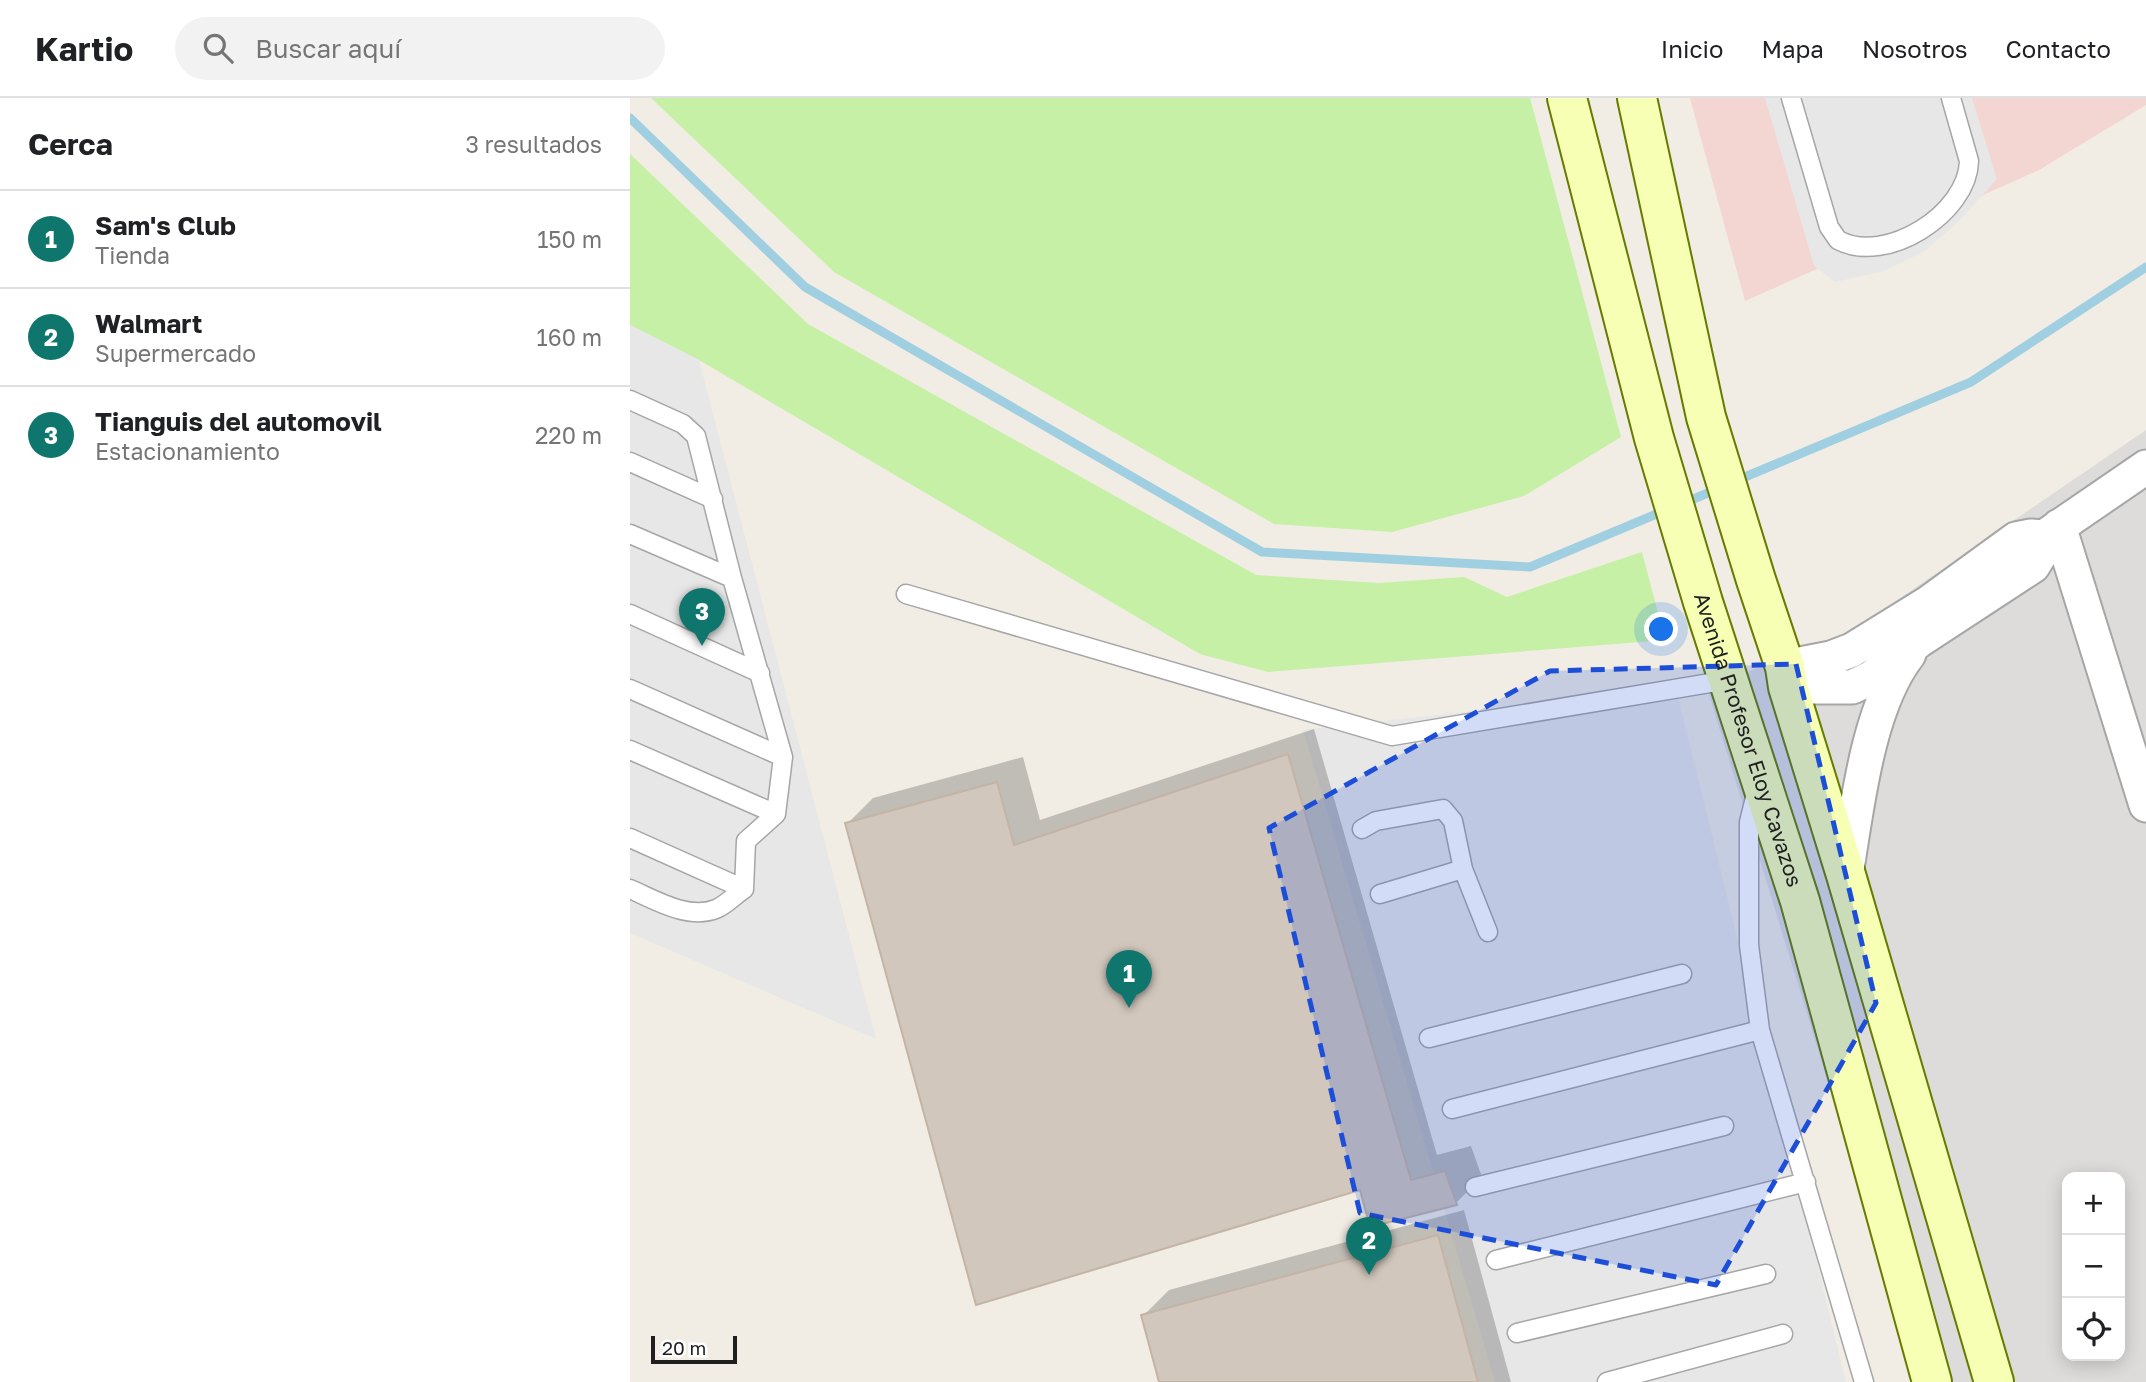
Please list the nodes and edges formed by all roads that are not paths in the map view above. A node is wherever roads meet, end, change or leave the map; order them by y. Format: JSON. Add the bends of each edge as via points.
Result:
{"nodes":[{"id":1,"x":1567,"y":98,"type":"edge"},
{"id":2,"x":1791,"y":98,"type":"edge"},
{"id":3,"x":1951,"y":98,"type":"edge"},
{"id":4,"x":1645,"y":100,"type":"edge"},
{"id":5,"x":630,"y":400,"type":"edge"},
{"id":6,"x":630,"y":462,"type":"edge"},
{"id":7,"x":2146,"y":467,"type":"edge"},
{"id":8,"x":713,"y":499,"type":"junction"},
{"id":9,"x":2051,"y":531,"type":"junction"},
{"id":10,"x":630,"y":534,"type":"edge"},
{"id":11,"x":732,"y":578,"type":"junction"},
{"id":12,"x":906,"y":594,"type":"dead end"},
{"id":13,"x":630,"y":614,"type":"edge"},
{"id":14,"x":1920,"y":640,"type":"junction"},
{"id":15,"x":760,"y":673,"type":"junction"},
{"id":16,"x":1786,"y":677,"type":"junction"},
{"id":17,"x":1728,"y":680,"type":"junction"},
{"id":18,"x":630,"y":689,"type":"edge"},
{"id":19,"x":630,"y":750,"type":"edge"},
{"id":20,"x":783,"y":757,"type":"junction"},
{"id":21,"x":1760,"y":778,"type":"junction"},
{"id":22,"x":2146,"y":805,"type":"edge"},
{"id":23,"x":776,"y":814,"type":"junction"},
{"id":24,"x":1362,"y":829,"type":"dead end"},
{"id":25,"x":630,"y":838,"type":"edge"},
{"id":26,"x":1463,"y":869,"type":"junction"},
{"id":27,"x":1846,"y":875,"type":"junction"},
{"id":28,"x":630,"y":889,"type":"edge"},
{"id":29,"x":744,"y":890,"type":"junction"},
{"id":30,"x":1380,"y":894,"type":"dead end"},
{"id":31,"x":1488,"y":932,"type":"dead end"},
{"id":32,"x":1682,"y":974,"type":"dead end"},
{"id":33,"x":1760,"y":1030,"type":"junction"},
{"id":34,"x":1429,"y":1038,"type":"dead end"},
{"id":35,"x":1451,"y":1109,"type":"dead end"},
{"id":36,"x":1724,"y":1126,"type":"dead end"},
{"id":37,"x":1805,"y":1182,"type":"junction"},
{"id":38,"x":1475,"y":1187,"type":"dead end"},
{"id":39,"x":1496,"y":1260,"type":"dead end"},
{"id":40,"x":1766,"y":1275,"type":"dead end"},
{"id":41,"x":1517,"y":1333,"type":"dead end"},
{"id":42,"x":1783,"y":1334,"type":"dead end"},
{"id":43,"x":1606,"y":1382,"type":"edge"},
{"id":44,"x":1864,"y":1382,"type":"edge"},
{"id":45,"x":1932,"y":1382,"type":"edge"},
{"id":46,"x":1994,"y":1382,"type":"edge"}],
"edges":[{"from":1,"to":17,"type":"main road","name":"Avenida Profesor Eloy Cavazos","via":[[1654,438]]},
{"from":2,"to":3,"type":"lane","via":[[1829,227],[1838,240],[1861,246],[1913,235],[1964,188],[1969,161]]},
{"from":4,"to":16,"type":"main road","via":[[1706,416]]},
{"from":5,"to":8,"type":"lane","via":[[694,432]]},
{"from":6,"to":8,"type":"lane"},
{"from":7,"to":9,"type":"street"},
{"from":8,"to":11,"type":"lane"},
{"from":9,"to":14,"type":"street","via":[[2033,566]]},
{"from":9,"to":16,"type":"street","via":[[2016,539],[1928,603],[1852,650]]},
{"from":9,"to":22,"type":"street"},
{"from":10,"to":11,"type":"lane"},
{"from":11,"to":15,"type":"lane"},
{"from":12,"to":17,"type":"lane","via":[[1392,736]]},
{"from":13,"to":15,"type":"lane"},
{"from":14,"to":16,"type":"street","via":[[1852,687]]},
{"from":14,"to":27,"type":"street","via":[[1900,666],[1880,713],[1863,775]]},
{"from":15,"to":20,"type":"lane"},
{"from":16,"to":27,"type":"main road"},
{"from":17,"to":21,"type":"main road","name":"Avenida Profesor Eloy Cavazos"},
{"from":18,"to":20,"type":"lane"},
{"from":19,"to":23,"type":"lane"},
{"from":20,"to":23,"type":"lane"},
{"from":21,"to":33,"type":"lane","via":[[1749,822],[1749,945]]},
{"from":21,"to":45,"type":"main road","name":"Avenida Profesor Eloy Cavazos","via":[[1800,901]]},
{"from":23,"to":29,"type":"lane","via":[[746,841]]},
{"from":24,"to":26,"type":"lane","via":[[1376,821],[1443,809],[1453,821]]},
{"from":25,"to":29,"type":"lane"},
{"from":26,"to":30,"type":"lane"},
{"from":26,"to":31,"type":"lane"},
{"from":27,"to":46,"type":"main road"},
{"from":28,"to":29,"type":"lane","via":[[689,912],[715,909]]},
{"from":32,"to":34,"type":"lane"},
{"from":33,"to":35,"type":"lane"},
{"from":33,"to":37,"type":"lane"},
{"from":36,"to":38,"type":"lane"},
{"from":37,"to":39,"type":"lane"},
{"from":37,"to":44,"type":"lane"},
{"from":40,"to":41,"type":"lane"},
{"from":42,"to":43,"type":"lane"}]}
